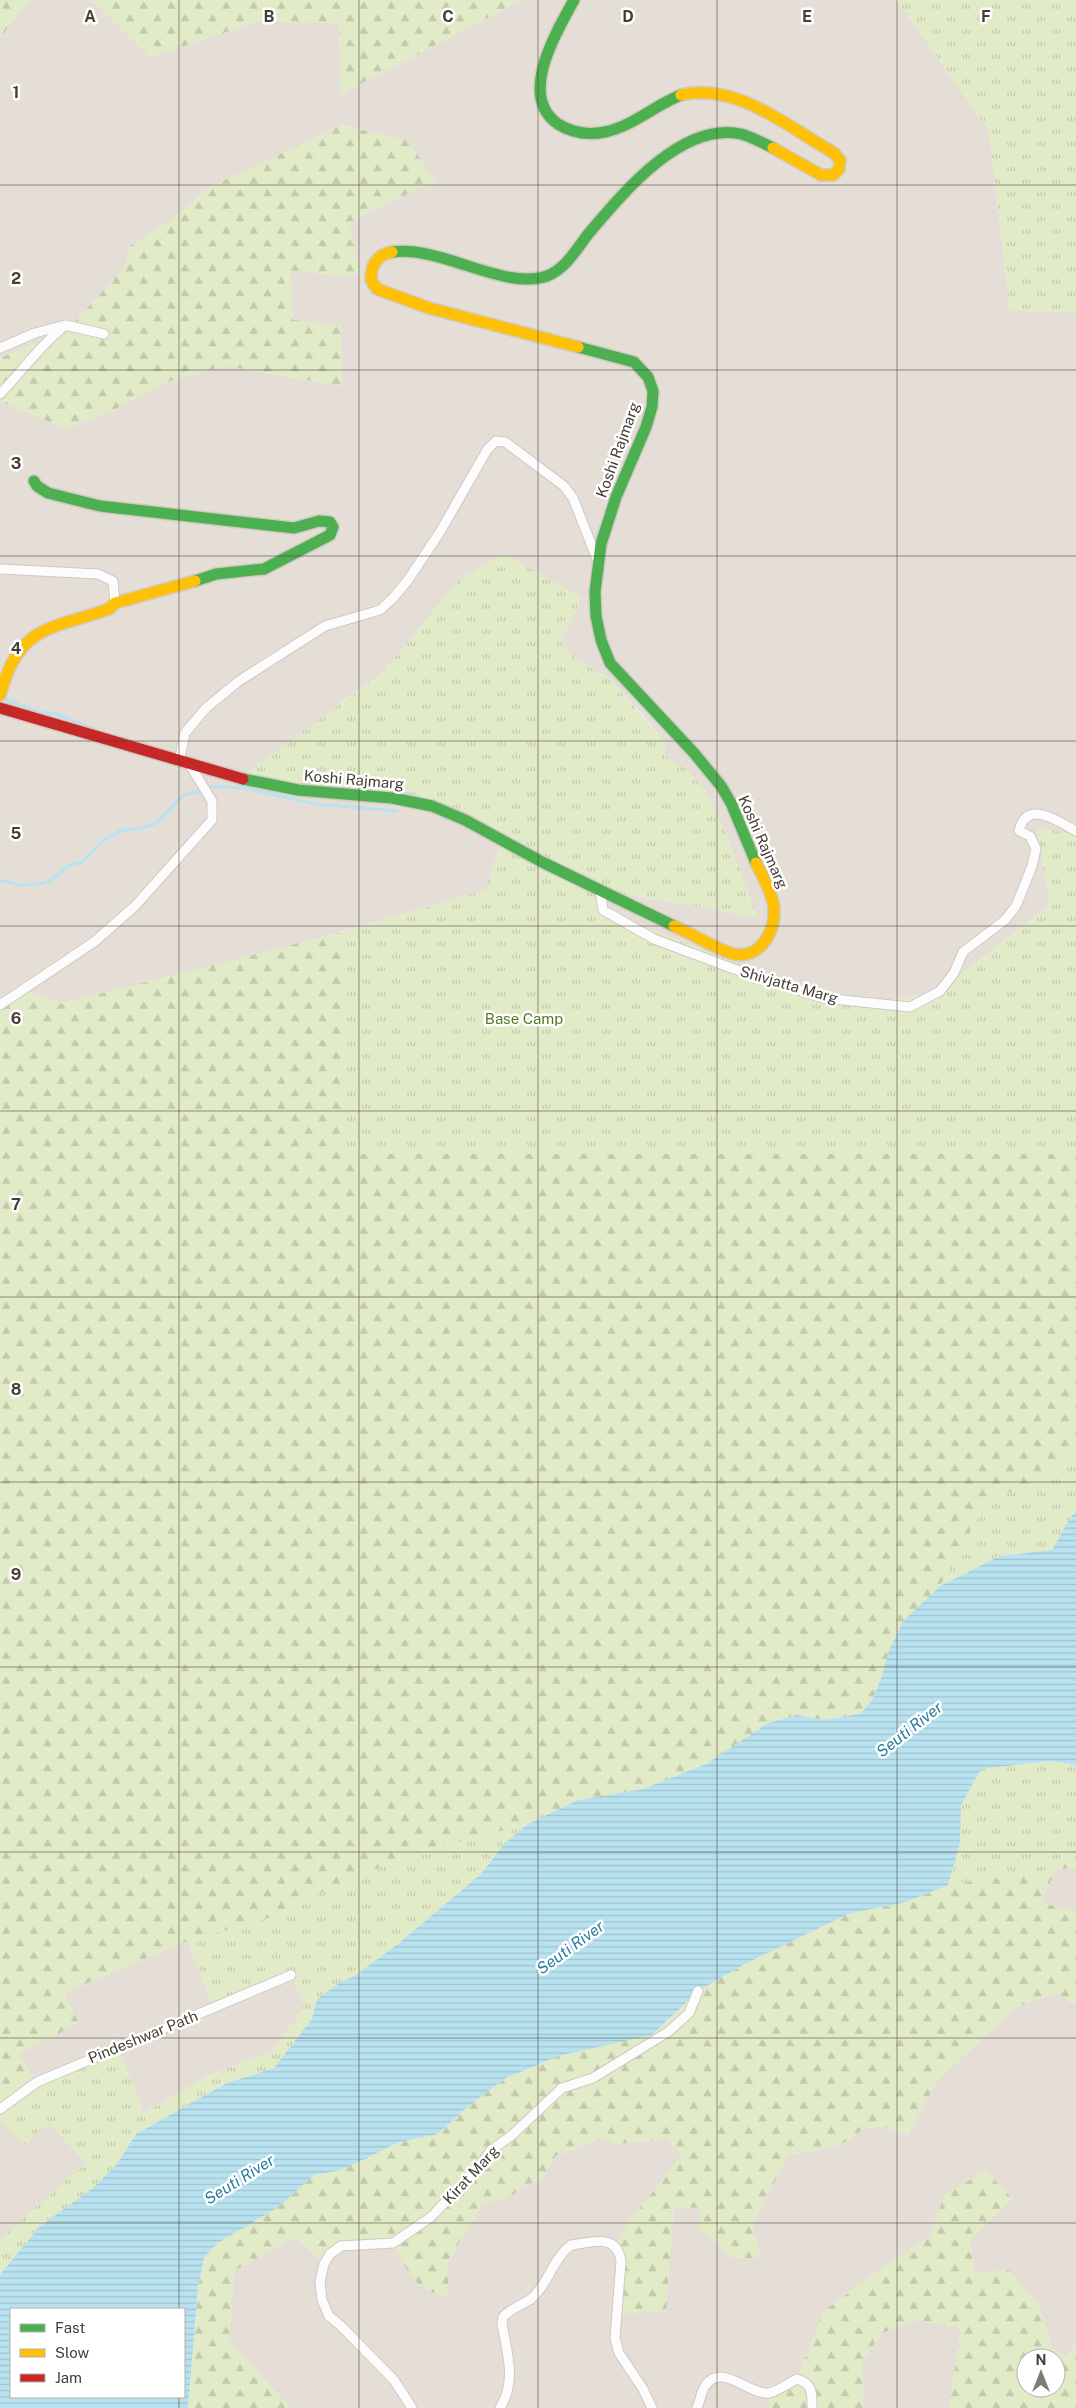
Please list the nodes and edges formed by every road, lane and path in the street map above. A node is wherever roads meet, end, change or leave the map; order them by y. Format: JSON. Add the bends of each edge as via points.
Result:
{"nodes":[{"id":1,"x":574,"y":0,"type":"edge"},
{"id":2,"x":65,"y":325,"type":"junction"},
{"id":3,"x":104,"y":334,"type":"dead end"},
{"id":4,"x":0,"y":348,"type":"edge"},
{"id":5,"x":0,"y":394,"type":"edge"},
{"id":6,"x":34,"y":481,"type":"dead end"},
{"id":7,"x":598,"y":561,"type":"junction"},
{"id":8,"x":0,"y":569,"type":"edge"},
{"id":9,"x":115,"y":604,"type":"junction"},
{"id":10,"x":0,"y":695,"type":"edge"},
{"id":11,"x":0,"y":708,"type":"edge"},
{"id":12,"x":184,"y":764,"type":"junction"},
{"id":13,"x":1076,"y":831,"type":"edge"},
{"id":14,"x":600,"y":890,"type":"junction"},
{"id":15,"x":0,"y":1005,"type":"edge"},
{"id":16,"x":291,"y":1975,"type":"dead end"},
{"id":17,"x":698,"y":1991,"type":"dead end"},
{"id":18,"x":0,"y":2109,"type":"edge"},
{"id":19,"x":412,"y":2408,"type":"edge"},
{"id":20,"x":500,"y":2408,"type":"edge"},
{"id":21,"x":652,"y":2408,"type":"edge"},
{"id":22,"x":697,"y":2408,"type":"edge"},
{"id":23,"x":812,"y":2408,"type":"edge"}],
"edges":[{"from":1,"to":7,"type":"main road","name":"Koshi Rajmarg","via":[[546,55],[540,79],[545,111],[558,126],[585,133],[614,129],[667,100],[703,92],[744,102],[801,133],[840,160],[840,169],[833,175],[821,175],[754,138],[723,133],[693,142],[662,160],[619,198],[565,262],[546,277],[521,279],[415,252],[386,253],[372,266],[371,280],[377,289],[392,296],[468,320],[615,356],[634,362],[644,371],[651,382],[651,408],[614,504]]},
{"from":2,"to":3,"type":"street"},
{"from":2,"to":4,"type":"street"},
{"from":2,"to":5,"type":"street","via":[[42,345]]},
{"from":6,"to":9,"type":"main road","via":[[48,493],[100,506],[294,528],[319,521],[330,522],[333,527],[330,535],[264,569],[216,574]]},
{"from":7,"to":12,"type":"street","via":[[574,498],[564,486],[505,442],[496,441],[487,450],[440,532],[394,598],[380,610],[325,626],[239,681],[206,708],[185,733]]},
{"from":7,"to":14,"type":"main road","name":"Koshi Rajmarg","via":[[596,620],[601,645],[610,663],[721,786],[773,902],[770,935],[756,952],[746,955],[731,953]]},
{"from":8,"to":9,"type":"street","via":[[108,577],[113,581]]},
{"from":9,"to":10,"type":"main road","via":[[26,641],[10,664]]},
{"from":11,"to":12,"type":"main road","name":"Koshi Rajmarg"},
{"from":12,"to":14,"type":"main road","name":"Koshi Rajmarg","via":[[298,790],[392,798],[432,806]]},
{"from":12,"to":15,"type":"street","via":[[212,801],[212,820],[136,906],[94,942]]},
{"from":13,"to":14,"type":"street","name":"Shivjatta Marg","via":[[1048,815],[1029,816],[1021,822],[1019,830],[1030,836],[1036,849],[1016,906],[1005,920],[963,952],[954,973],[940,991],[910,1007],[823,998],[654,939],[603,910]]},
{"from":16,"to":18,"type":"street","name":"Pindeshwar Path","via":[[37,2082]]},
{"from":17,"to":19,"type":"street","name":"Kirat Marg","via":[[689,2013],[668,2032],[593,2078],[562,2088],[511,2136],[490,2150],[469,2181],[432,2217],[393,2243],[341,2246],[330,2254],[320,2282],[322,2300],[329,2316],[394,2380]]},
{"from":20,"to":21,"type":"street","via":[[509,2387],[511,2368],[503,2317],[532,2299],[563,2251],[571,2245],[600,2242],[616,2245],[620,2251],[615,2338],[619,2353],[643,2388]]},
{"from":22,"to":23,"type":"street","via":[[705,2385],[716,2378],[727,2378],[769,2393],[797,2379],[812,2389]]}]}
